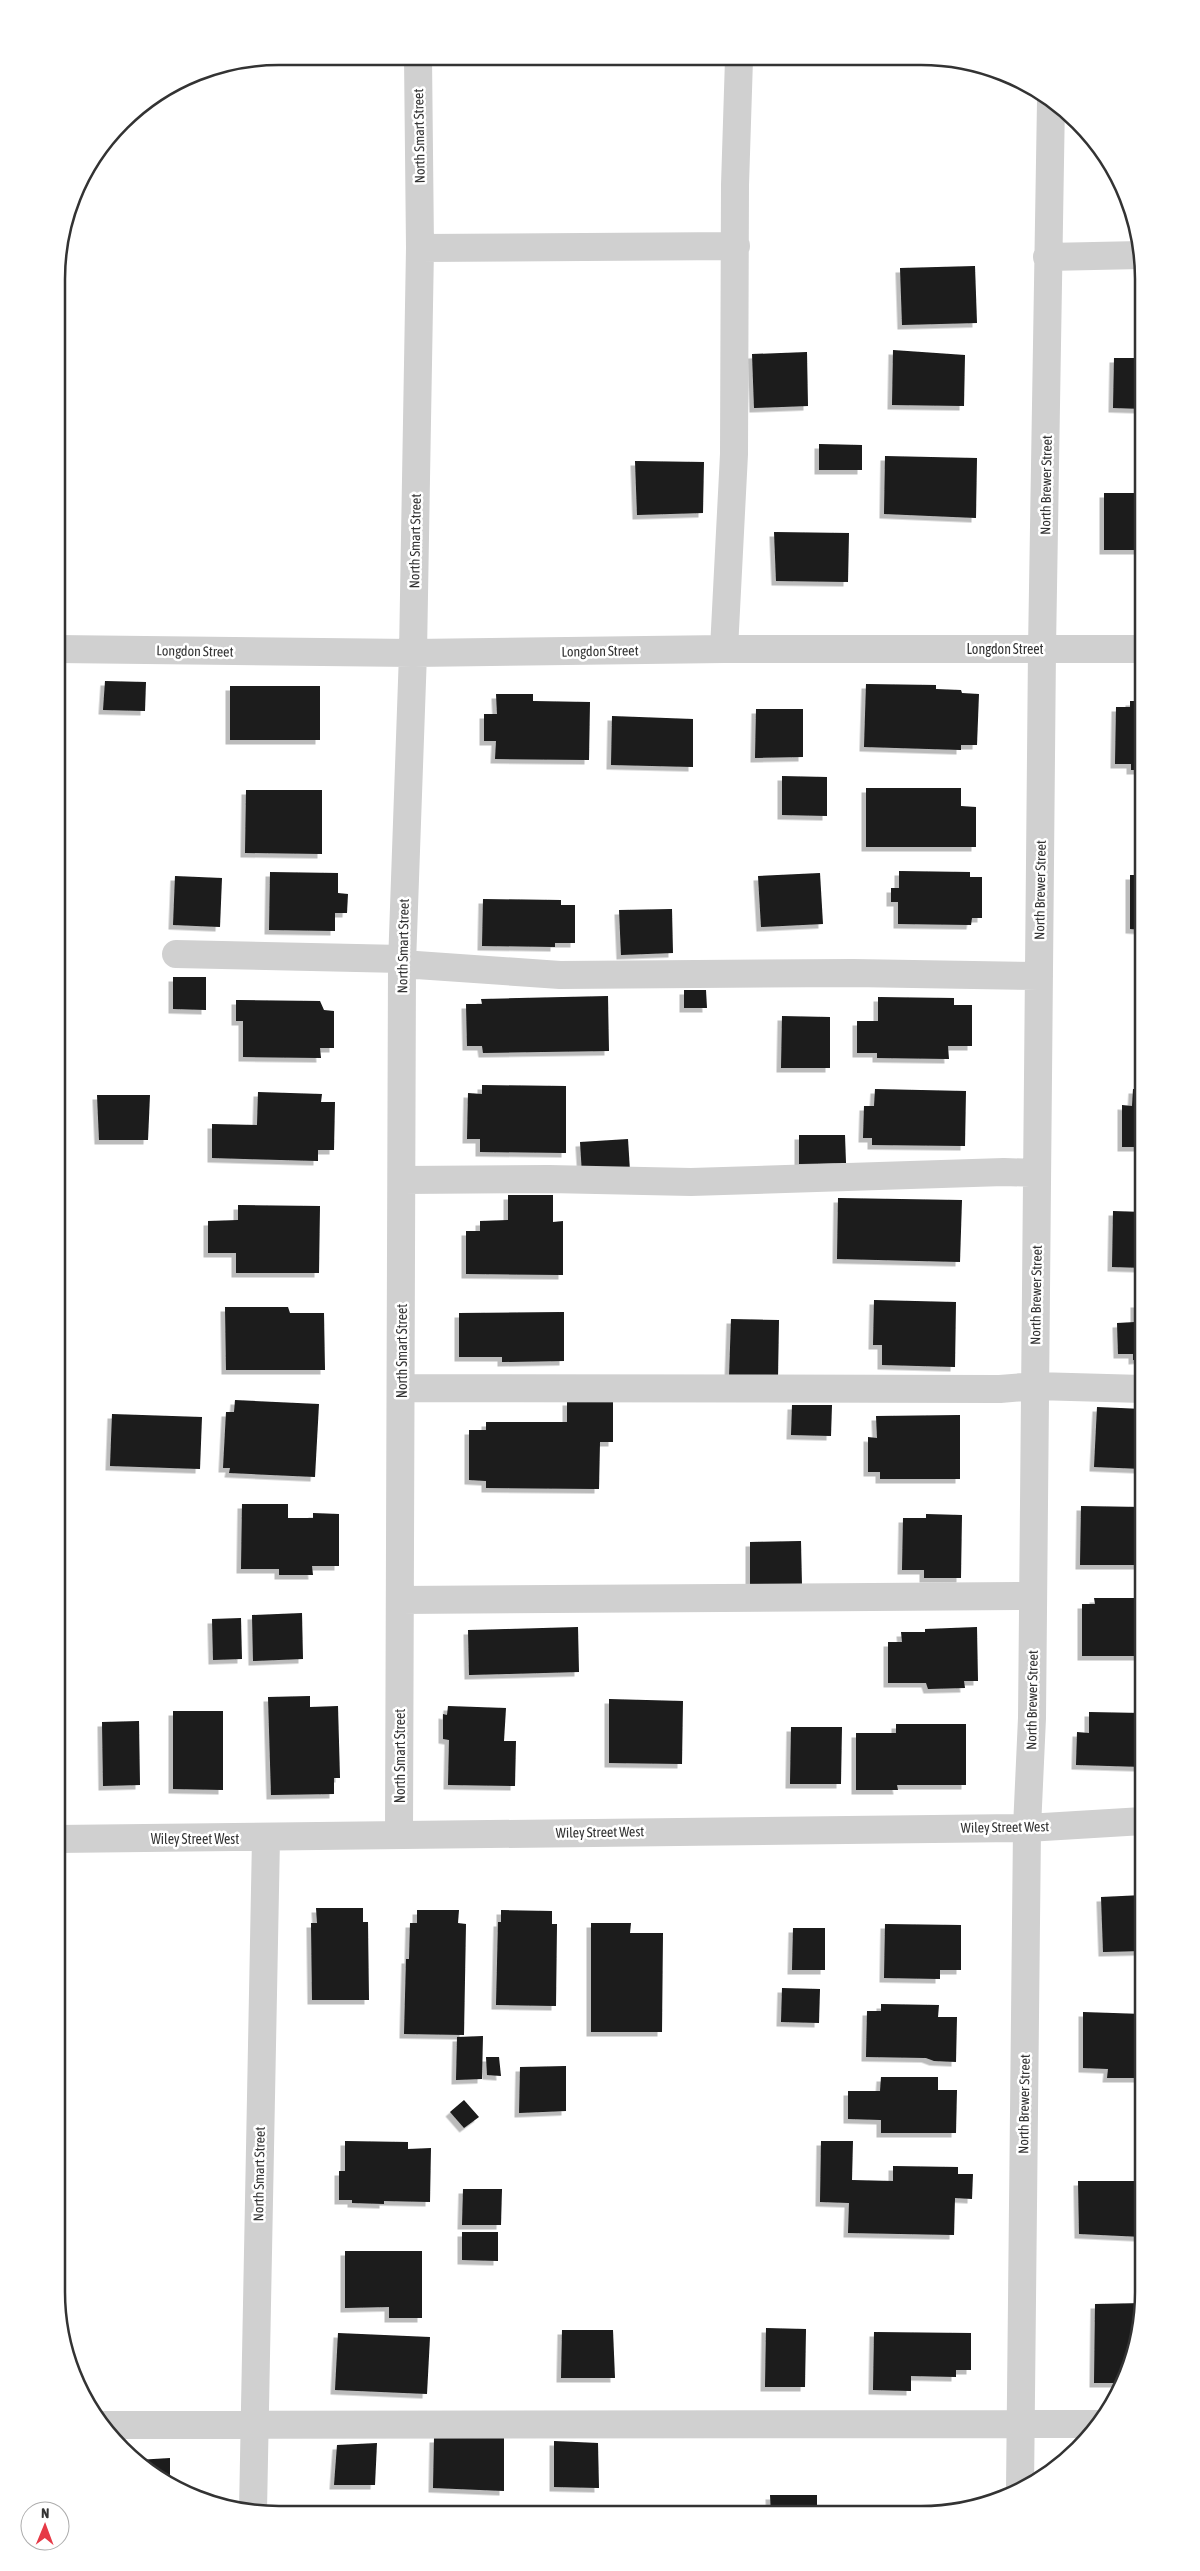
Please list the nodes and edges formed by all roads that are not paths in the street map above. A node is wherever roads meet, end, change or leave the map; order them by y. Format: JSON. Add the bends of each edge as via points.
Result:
{"nodes":[{"id":1,"x":418,"y":65,"type":"edge"},
{"id":2,"x":739,"y":65,"type":"edge"},
{"id":3,"x":1052,"y":110,"type":"edge"},
{"id":4,"x":736,"y":246,"type":"junction"},
{"id":5,"x":420,"y":248,"type":"junction"},
{"id":6,"x":1134,"y":255,"type":"edge"},
{"id":7,"x":1048,"y":257,"type":"junction"},
{"id":8,"x":724,"y":649,"type":"junction"},
{"id":9,"x":1042,"y":649,"type":"junction"},
{"id":10,"x":1135,"y":649,"type":"edge"},
{"id":11,"x":65,"y":650,"type":"edge"},
{"id":12,"x":413,"y":653,"type":"junction"},
{"id":13,"x":176,"y":954,"type":"dead end"},
{"id":14,"x":402,"y":961,"type":"junction"},
{"id":15,"x":1039,"y":976,"type":"junction"},
{"id":16,"x":1037,"y":1173,"type":"junction"},
{"id":17,"x":403,"y":1180,"type":"junction"},
{"id":18,"x":1035,"y":1386,"type":"junction"},
{"id":19,"x":401,"y":1388,"type":"junction"},
{"id":20,"x":1135,"y":1389,"type":"edge"},
{"id":21,"x":1033,"y":1596,"type":"junction"},
{"id":22,"x":401,"y":1600,"type":"junction"},
{"id":23,"x":1135,"y":1821,"type":"edge"},
{"id":24,"x":1027,"y":1828,"type":"junction"},
{"id":25,"x":399,"y":1834,"type":"junction"},
{"id":26,"x":266,"y":1838,"type":"junction"},
{"id":27,"x":65,"y":1839,"type":"edge"},
{"id":28,"x":1020,"y":2423,"type":"junction"},
{"id":29,"x":253,"y":2424,"type":"junction"},
{"id":30,"x":1089,"y":2424,"type":"edge"},
{"id":31,"x":111,"y":2425,"type":"edge"},
{"id":32,"x":1020,"y":2482,"type":"edge"},
{"id":33,"x":253,"y":2504,"type":"edge"}],
"edges":[{"from":1,"to":5,"type":"street","name":"North Smart Street"},
{"from":2,"to":4,"type":"street"},
{"from":3,"to":7,"type":"street","name":"North Brewer Street"},
{"from":4,"to":5,"type":"street"},
{"from":4,"to":8,"type":"street","via":[[734,454]]},
{"from":5,"to":12,"type":"street","name":"North Smart Street"},
{"from":6,"to":7,"type":"street"},
{"from":7,"to":9,"type":"street","name":"North Brewer Street"},
{"from":8,"to":9,"type":"street","name":"Longdon Street"},
{"from":8,"to":12,"type":"street","name":"Longdon Street"},
{"from":9,"to":10,"type":"street","name":"Longdon Street"},
{"from":9,"to":15,"type":"street","name":"North Brewer Street"},
{"from":11,"to":12,"type":"street","name":"Longdon Street"},
{"from":12,"to":14,"type":"street","name":"North Smart Street"},
{"from":13,"to":14,"type":"street"},
{"from":14,"to":15,"type":"street","via":[[560,975],[853,973]]},
{"from":14,"to":17,"type":"street","name":"North Smart Street"},
{"from":15,"to":16,"type":"street","name":"North Brewer Street"},
{"from":16,"to":17,"type":"street","via":[[691,1182]]},
{"from":16,"to":18,"type":"street","name":"North Brewer Street"},
{"from":17,"to":19,"type":"street","name":"North Smart Street"},
{"from":18,"to":19,"type":"street","via":[[1000,1389]]},
{"from":18,"to":20,"type":"street"},
{"from":18,"to":21,"type":"street","name":"North Brewer Street"},
{"from":19,"to":22,"type":"street","name":"North Smart Street"},
{"from":21,"to":22,"type":"street"},
{"from":21,"to":24,"type":"street","name":"North Brewer Street"},
{"from":22,"to":25,"type":"street","name":"North Smart Street"},
{"from":23,"to":24,"type":"street","name":"Wiley Street West"},
{"from":24,"to":25,"type":"street","name":"Wiley Street West"},
{"from":24,"to":28,"type":"street","name":"North Brewer Street"},
{"from":25,"to":26,"type":"street","name":"Wiley Street West"},
{"from":26,"to":27,"type":"street","name":"Wiley Street West"},
{"from":26,"to":29,"type":"street","name":"North Smart Street"},
{"from":28,"to":29,"type":"street"},
{"from":28,"to":30,"type":"street"},
{"from":28,"to":32,"type":"street","name":"North Brewer Street"},
{"from":29,"to":31,"type":"street"},
{"from":29,"to":33,"type":"street","name":"North Smart Street"}]}
